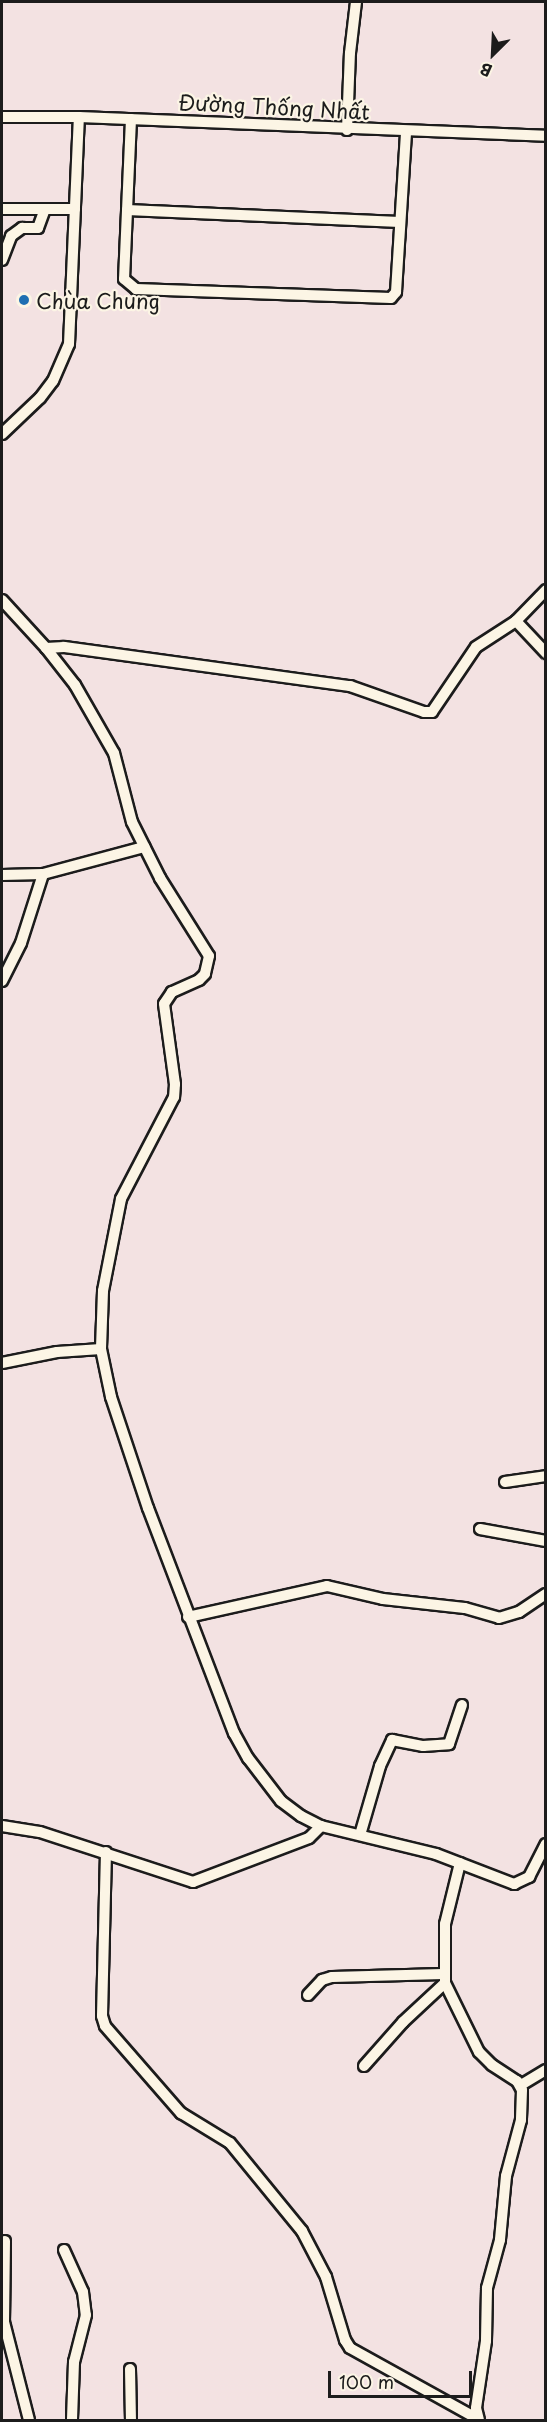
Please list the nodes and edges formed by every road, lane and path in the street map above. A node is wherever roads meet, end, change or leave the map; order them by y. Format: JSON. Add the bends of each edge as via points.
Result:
{"nodes":[{"id":1,"x":356,"y":2,"type":"edge"},
{"id":2,"x":2,"y":117,"type":"edge"},
{"id":3,"x":79,"y":117,"type":"junction"},
{"id":4,"x":131,"y":119,"type":"junction"},
{"id":5,"x":347,"y":130,"type":"junction"},
{"id":6,"x":406,"y":132,"type":"junction"},
{"id":7,"x":546,"y":136,"type":"edge"},
{"id":8,"x":2,"y":209,"type":"edge"},
{"id":9,"x":45,"y":209,"type":"junction"},
{"id":10,"x":75,"y":209,"type":"junction"},
{"id":11,"x":127,"y":210,"type":"junction"},
{"id":12,"x":400,"y":222,"type":"junction"},
{"id":13,"x":2,"y":260,"type":"edge"},
{"id":14,"x":2,"y":418,"type":"edge"},
{"id":15,"x":12,"y":424,"type":"junction"},
{"id":16,"x":2,"y":434,"type":"edge"},
{"id":17,"x":546,"y":590,"type":"edge"},
{"id":18,"x":2,"y":600,"type":"edge"},
{"id":19,"x":516,"y":621,"type":"junction"},
{"id":20,"x":46,"y":648,"type":"junction"},
{"id":21,"x":546,"y":653,"type":"edge"},
{"id":22,"x":144,"y":847,"type":"junction"},
{"id":23,"x":43,"y":874,"type":"junction"},
{"id":24,"x":2,"y":875,"type":"edge"},
{"id":25,"x":2,"y":981,"type":"edge"},
{"id":26,"x":101,"y":1349,"type":"junction"},
{"id":27,"x":2,"y":1363,"type":"edge"},
{"id":28,"x":546,"y":1476,"type":"edge"},
{"id":29,"x":505,"y":1482,"type":"dead end"},
{"id":30,"x":480,"y":1529,"type":"dead end"},
{"id":31,"x":546,"y":1541,"type":"edge"},
{"id":32,"x":546,"y":1594,"type":"edge"},
{"id":33,"x":188,"y":1617,"type":"junction"},
{"id":34,"x":462,"y":1705,"type":"dead end"},
{"id":35,"x":2,"y":1826,"type":"edge"},
{"id":36,"x":321,"y":1826,"type":"junction"},
{"id":37,"x":360,"y":1835,"type":"junction"},
{"id":38,"x":546,"y":1844,"type":"edge"},
{"id":39,"x":106,"y":1852,"type":"junction"},
{"id":40,"x":460,"y":1863,"type":"junction"},
{"id":41,"x":444,"y":1979,"type":"junction"},
{"id":42,"x":308,"y":1995,"type":"dead end"},
{"id":43,"x":364,"y":2066,"type":"dead end"},
{"id":44,"x":546,"y":2070,"type":"edge"},
{"id":45,"x":521,"y":2085,"type":"junction"},
{"id":46,"x":5,"y":2241,"type":"dead end"},
{"id":47,"x":64,"y":2250,"type":"dead end"},
{"id":48,"x":130,"y":2369,"type":"dead end"},
{"id":49,"x":478,"y":2420,"type":"edge"},
{"id":50,"x":29,"y":2421,"type":"edge"},
{"id":51,"x":72,"y":2421,"type":"edge"},
{"id":52,"x":131,"y":2421,"type":"edge"}],
"edges":[{"from":1,"to":5,"type":"street"},
{"from":2,"to":3,"type":"street","name":"Đường Thống Nhất"},
{"from":3,"to":4,"type":"street","name":"Đường Thống Nhất"},
{"from":3,"to":10,"type":"street"},
{"from":4,"to":5,"type":"street","name":"Đường Thống Nhất"},
{"from":4,"to":11,"type":"street"},
{"from":5,"to":6,"type":"street","name":"Đường Thống Nhất"},
{"from":6,"to":7,"type":"street","name":"Đường Thống Nhất"},
{"from":6,"to":12,"type":"street"},
{"from":8,"to":9,"type":"street"},
{"from":9,"to":10,"type":"street"},
{"from":9,"to":13,"type":"street","via":[[38,228],[22,228],[11,236]]},
{"from":10,"to":15,"type":"street","via":[[69,344],[53,381]]},
{"from":11,"to":12,"type":"street"},
{"from":11,"to":12,"type":"street","via":[[124,279],[136,289],[391,298],[396,292]]},
{"from":14,"to":15,"type":"street"},
{"from":15,"to":16,"type":"street"},
{"from":17,"to":19,"type":"street"},
{"from":18,"to":20,"type":"street"},
{"from":19,"to":20,"type":"street","via":[[476,647],[432,712],[350,686],[64,647]]},
{"from":19,"to":21,"type":"street"},
{"from":20,"to":22,"type":"street","via":[[75,685],[114,753],[132,822]]},
{"from":22,"to":23,"type":"street"},
{"from":22,"to":26,"type":"street","via":[[167,892],[209,956],[209,965],[199,980],[172,992],[164,1004],[174,1097],[120,1200],[103,1291]]},
{"from":23,"to":24,"type":"street"},
{"from":23,"to":25,"type":"street","via":[[21,943]]},
{"from":26,"to":27,"type":"street","via":[[57,1352]]},
{"from":26,"to":33,"type":"street","via":[[111,1397]]},
{"from":28,"to":29,"type":"street"},
{"from":30,"to":31,"type":"street"},
{"from":32,"to":33,"type":"street","via":[[519,1612],[499,1618],[465,1608],[383,1599],[327,1586]]},
{"from":33,"to":36,"type":"street","via":[[234,1733],[248,1758],[280,1801]]},
{"from":34,"to":37,"type":"street","via":[[449,1744],[415,1745],[392,1740],[380,1766]]},
{"from":35,"to":39,"type":"street","via":[[40,1832]]},
{"from":36,"to":37,"type":"street"},
{"from":36,"to":39,"type":"street","via":[[309,1838],[193,1882]]},
{"from":37,"to":40,"type":"street"},
{"from":38,"to":40,"type":"street","via":[[529,1876],[514,1884]]},
{"from":39,"to":49,"type":"street","via":[[102,2016],[105,2026],[181,2113],[230,2143],[302,2231],[326,2277],[350,2348]]},
{"from":40,"to":41,"type":"street","via":[[445,1924]]},
{"from":41,"to":42,"type":"street","via":[[332,1977],[322,1980]]},
{"from":41,"to":43,"type":"street"},
{"from":41,"to":45,"type":"street","via":[[479,2052]]},
{"from":44,"to":45,"type":"street"},
{"from":45,"to":49,"type":"street","via":[[521,2120],[508,2167],[500,2240],[487,2288]]},
{"from":46,"to":50,"type":"street","via":[[4,2322]]},
{"from":47,"to":51,"type":"street","via":[[83,2292],[86,2315],[74,2362]]},
{"from":48,"to":52,"type":"street"}]}
